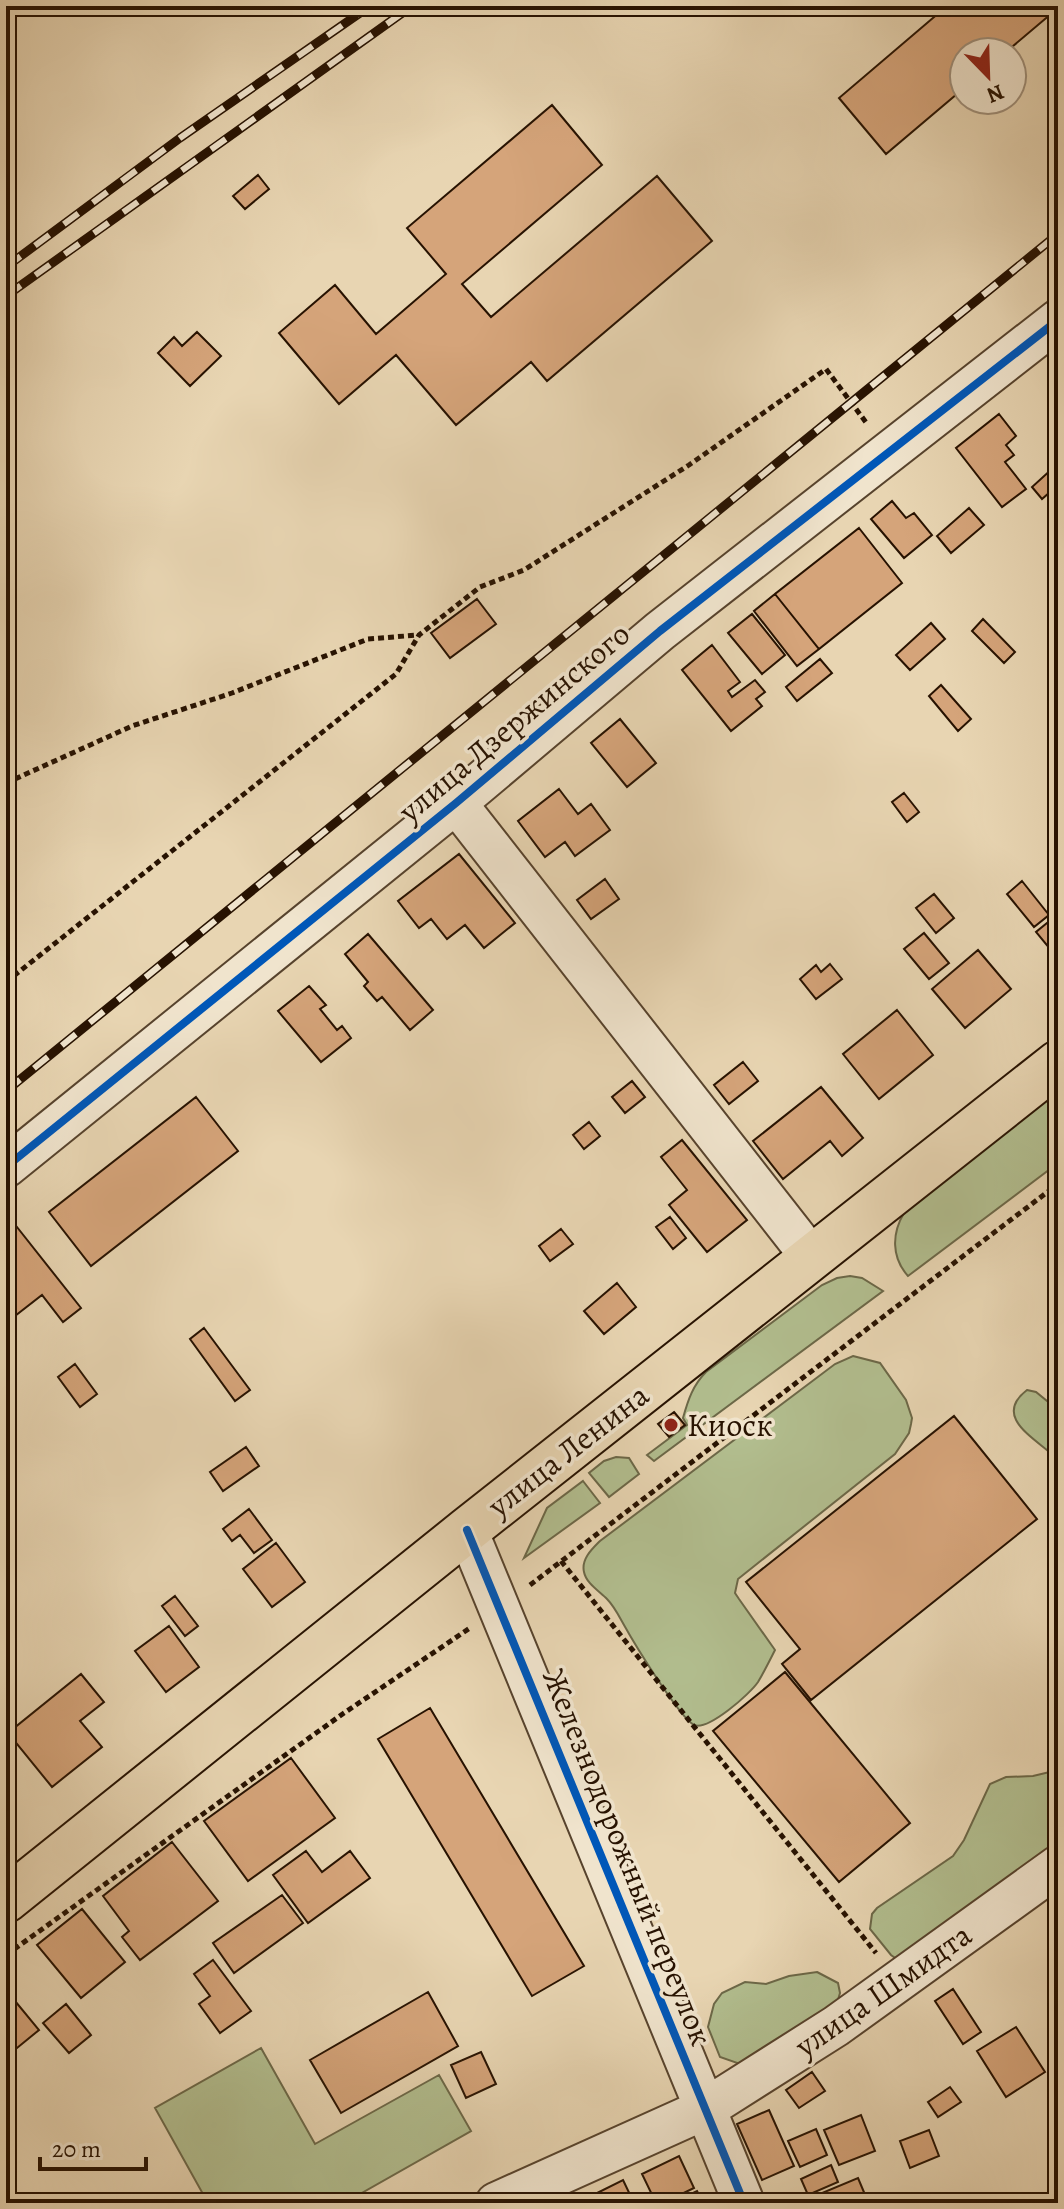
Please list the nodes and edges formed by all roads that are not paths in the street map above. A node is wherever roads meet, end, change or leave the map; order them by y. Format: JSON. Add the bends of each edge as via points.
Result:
{"nodes":[{"id":1,"x":1058,"y":320,"type":"edge"},
{"id":2,"x":456,"y":803,"type":"junction"},
{"id":3,"x":1058,"y":1063,"type":"edge"},
{"id":4,"x":6,"y":1167,"type":"edge"},
{"id":5,"x":812,"y":1258,"type":"junction"},
{"id":6,"x":467,"y":1530,"type":"junction"},
{"id":7,"x":1058,"y":1866,"type":"edge"},
{"id":8,"x":6,"y":1900,"type":"edge"},
{"id":9,"x":705,"y":2109,"type":"junction"},
{"id":10,"x":496,"y":2203,"type":"edge"},
{"id":11,"x":744,"y":2203,"type":"edge"}],
"edges":[{"from":1,"to":2,"type":"street","name":"улица Дзержинского","via":[[660,631]]},
{"from":2,"to":4,"type":"street","name":"улица Дзержинского"},
{"from":2,"to":5,"type":"street"},
{"from":3,"to":5,"type":"main road","name":"улица Ленина"},
{"from":5,"to":6,"type":"main road","name":"улица Ленина"},
{"from":6,"to":8,"type":"main road","name":"улица Ленина"},
{"from":6,"to":9,"type":"street","name":"Железнодорожный переулок"},
{"from":7,"to":9,"type":"street","name":"улица Шмидта","via":[[836,2026]]},
{"from":9,"to":10,"type":"street","name":"улица Шмидта"},
{"from":9,"to":11,"type":"street","name":"Железнодорожный переулок"}]}
